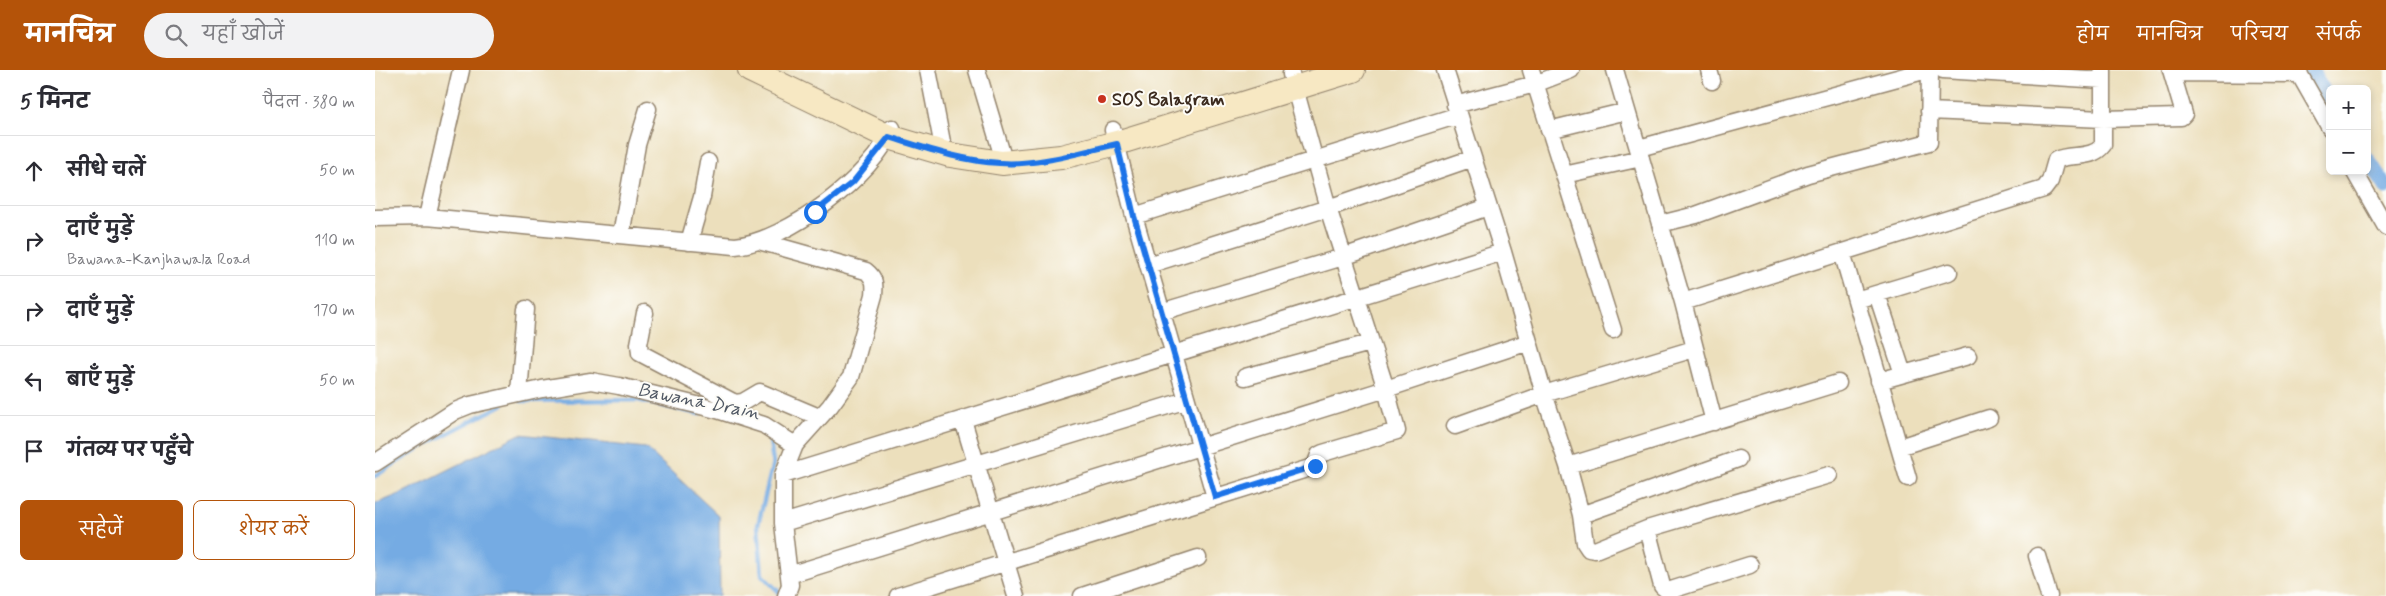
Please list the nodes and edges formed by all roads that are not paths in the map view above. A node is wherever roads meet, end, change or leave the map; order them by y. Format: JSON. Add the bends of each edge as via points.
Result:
{"nodes":[{"id":1,"x":461,"y":70,"type":"edge"},
{"id":2,"x":750,"y":70,"type":"edge"},
{"id":3,"x":781,"y":70,"type":"edge"},
{"id":4,"x":928,"y":70,"type":"edge"},
{"id":5,"x":977,"y":70,"type":"edge"},
{"id":6,"x":1353,"y":70,"type":"edge"},
{"id":7,"x":1445,"y":70,"type":"edge"},
{"id":8,"x":1571,"y":70,"type":"edge"},
{"id":9,"x":1615,"y":70,"type":"edge"},
{"id":10,"x":1929,"y":70,"type":"edge"},
{"id":11,"x":1943,"y":70,"type":"edge"},
{"id":12,"x":2172,"y":71,"type":"edge"},
{"id":13,"x":2299,"y":72,"type":"edge"},
{"id":14,"x":2103,"y":75,"type":"edge"},
{"id":15,"x":1533,"y":77,"type":"edge"},
{"id":16,"x":1296,"y":78,"type":"edge"},
{"id":17,"x":648,"y":109,"type":"dead end"},
{"id":18,"x":1457,"y":110,"type":"junction"},
{"id":19,"x":1627,"y":111,"type":"junction"},
{"id":20,"x":1929,"y":111,"type":"junction"},
{"id":21,"x":2103,"y":119,"type":"junction"},
{"id":22,"x":2326,"y":121,"type":"edge"},
{"id":23,"x":1549,"y":130,"type":"junction"},
{"id":24,"x":891,"y":132,"type":"junction"},
{"id":25,"x":1115,"y":137,"type":"junction"},
{"id":26,"x":942,"y":147,"type":"junction"},
{"id":27,"x":1640,"y":153,"type":"junction"},
{"id":28,"x":1473,"y":158,"type":"junction"},
{"id":29,"x":1002,"y":159,"type":"junction"},
{"id":30,"x":1315,"y":160,"type":"junction"},
{"id":31,"x":708,"y":162,"type":"dead end"},
{"id":32,"x":1564,"y":175,"type":"junction"},
{"id":33,"x":2356,"y":175,"type":"edge"},
{"id":34,"x":1488,"y":207,"type":"junction"},
{"id":35,"x":1328,"y":208,"type":"junction"},
{"id":36,"x":1134,"y":216,"type":"junction"},
{"id":37,"x":427,"y":217,"type":"junction"},
{"id":38,"x":375,"y":218,"type":"edge"},
{"id":39,"x":1660,"y":224,"type":"junction"},
{"id":40,"x":2386,"y":227,"type":"edge"},
{"id":41,"x":621,"y":235,"type":"junction"},
{"id":42,"x":759,"y":241,"type":"junction"},
{"id":43,"x":689,"y":242,"type":"junction"},
{"id":44,"x":1503,"y":252,"type":"junction"},
{"id":45,"x":1842,"y":252,"type":"junction"},
{"id":46,"x":1343,"y":256,"type":"junction"},
{"id":47,"x":1148,"y":265,"type":"junction"},
{"id":48,"x":1949,"y":272,"type":"dead end"},
{"id":49,"x":1877,"y":294,"type":"junction"},
{"id":50,"x":1356,"y":300,"type":"junction"},
{"id":51,"x":1856,"y":300,"type":"junction"},
{"id":52,"x":1683,"y":302,"type":"junction"},
{"id":53,"x":526,"y":309,"type":"dead end"},
{"id":54,"x":1161,"y":312,"type":"junction"},
{"id":55,"x":645,"y":313,"type":"dead end"},
{"id":56,"x":1613,"y":330,"type":"dead end"},
{"id":57,"x":1529,"y":342,"type":"junction"},
{"id":58,"x":1371,"y":343,"type":"junction"},
{"id":59,"x":1694,"y":349,"type":"junction"},
{"id":60,"x":1174,"y":355,"type":"junction"},
{"id":61,"x":1968,"y":356,"type":"dead end"},
{"id":62,"x":1903,"y":374,"type":"junction"},
{"id":63,"x":1245,"y":377,"type":"dead end"},
{"id":64,"x":1879,"y":381,"type":"junction"},
{"id":65,"x":1838,"y":384,"type":"dead end"},
{"id":66,"x":1386,"y":389,"type":"junction"},
{"id":67,"x":519,"y":393,"type":"junction"},
{"id":68,"x":1544,"y":394,"type":"junction"},
{"id":69,"x":1187,"y":400,"type":"junction"},
{"id":70,"x":819,"y":417,"type":"junction"},
{"id":71,"x":1989,"y":418,"type":"dead end"},
{"id":72,"x":963,"y":420,"type":"junction"},
{"id":73,"x":1714,"y":422,"type":"junction"},
{"id":74,"x":1455,"y":426,"type":"dead end"},
{"id":75,"x":795,"y":444,"type":"junction"},
{"id":76,"x":1899,"y":446,"type":"junction"},
{"id":77,"x":1200,"y":447,"type":"junction"},
{"id":78,"x":1738,"y":459,"type":"dead end"},
{"id":79,"x":375,"y":463,"type":"edge"},
{"id":80,"x":976,"y":464,"type":"junction"},
{"id":81,"x":1568,"y":466,"type":"junction"},
{"id":82,"x":1829,"y":475,"type":"dead end"},
{"id":83,"x":783,"y":476,"type":"junction"},
{"id":84,"x":1908,"y":478,"type":"dead end"},
{"id":85,"x":1215,"y":497,"type":"junction"},
{"id":86,"x":990,"y":512,"type":"junction"},
{"id":87,"x":1581,"y":515,"type":"junction"},
{"id":88,"x":783,"y":522,"type":"junction"},
{"id":89,"x":1647,"y":529,"type":"junction"},
{"id":90,"x":2037,"y":556,"type":"dead end"},
{"id":91,"x":1198,"y":558,"type":"dead end"},
{"id":92,"x":1006,"y":562,"type":"junction"},
{"id":93,"x":1750,"y":565,"type":"dead end"},
{"id":94,"x":789,"y":590,"type":"edge"},
{"id":95,"x":898,"y":596,"type":"edge"},
{"id":96,"x":1016,"y":596,"type":"edge"},
{"id":97,"x":1082,"y":596,"type":"edge"},
{"id":98,"x":2049,"y":596,"type":"edge"}],
"edges":[{"from":1,"to":37,"type":"street"},
{"from":2,"to":24,"type":"main road"},
{"from":3,"to":24,"type":"main road"},
{"from":4,"to":26,"type":"street"},
{"from":5,"to":29,"type":"street"},
{"from":6,"to":16,"type":"main road"},
{"from":7,"to":18,"type":"street"},
{"from":8,"to":15,"type":"street"},
{"from":9,"to":19,"type":"street"},
{"from":10,"to":20,"type":"street"},
{"from":10,"to":27,"type":"street"},
{"from":11,"to":14,"type":"street"},
{"from":12,"to":13,"type":"street"},
{"from":12,"to":21,"type":"street","via":[[2183,116]]},
{"from":13,"to":22,"type":"street"},
{"from":14,"to":21,"type":"street"},
{"from":15,"to":18,"type":"street"},
{"from":15,"to":23,"type":"street"},
{"from":16,"to":25,"type":"main road"},
{"from":16,"to":30,"type":"street"},
{"from":17,"to":41,"type":"street","via":[[637,145]]},
{"from":18,"to":28,"type":"street"},
{"from":18,"to":30,"type":"street"},
{"from":19,"to":23,"type":"street"},
{"from":19,"to":27,"type":"street"},
{"from":20,"to":21,"type":"street"},
{"from":20,"to":39,"type":"street","via":[[1931,138],[1927,143],[1808,174],[1713,210]]},
{"from":21,"to":45,"type":"street","via":[[2103,145],[2100,150],[2055,160],[2050,181],[2044,189]]},
{"from":23,"to":32,"type":"street"},
{"from":24,"to":26,"type":"main road"},
{"from":24,"to":42,"type":"street","via":[[853,182],[815,212]]},
{"from":25,"to":29,"type":"main road","via":[[1061,157]]},
{"from":25,"to":36,"type":"street"},
{"from":26,"to":29,"type":"main road"},
{"from":27,"to":32,"type":"street"},
{"from":27,"to":39,"type":"street"},
{"from":28,"to":34,"type":"street"},
{"from":28,"to":35,"type":"street"},
{"from":30,"to":35,"type":"street"},
{"from":30,"to":36,"type":"street"},
{"from":31,"to":43,"type":"street"},
{"from":32,"to":56,"type":"street"},
{"from":33,"to":40,"type":"street"},
{"from":34,"to":44,"type":"street"},
{"from":34,"to":46,"type":"street"},
{"from":35,"to":46,"type":"street"},
{"from":35,"to":47,"type":"street"},
{"from":36,"to":47,"type":"street"},
{"from":37,"to":38,"type":"street"},
{"from":37,"to":41,"type":"street"},
{"from":39,"to":52,"type":"street"},
{"from":41,"to":43,"type":"street"},
{"from":42,"to":43,"type":"street","via":[[735,246]]},
{"from":42,"to":70,"type":"street","via":[[866,271],[875,283],[851,377]]},
{"from":44,"to":50,"type":"street"},
{"from":44,"to":57,"type":"street"},
{"from":45,"to":51,"type":"street"},
{"from":45,"to":52,"type":"street"},
{"from":46,"to":50,"type":"street"},
{"from":46,"to":54,"type":"street"},
{"from":47,"to":54,"type":"street"},
{"from":48,"to":49,"type":"street"},
{"from":49,"to":51,"type":"street"},
{"from":49,"to":62,"type":"street"},
{"from":50,"to":58,"type":"street"},
{"from":50,"to":60,"type":"street"},
{"from":51,"to":64,"type":"street"},
{"from":52,"to":59,"type":"street"},
{"from":53,"to":67,"type":"street"},
{"from":54,"to":60,"type":"street"},
{"from":55,"to":70,"type":"street","via":[[640,353],[735,402],[743,402],[761,392]]},
{"from":57,"to":66,"type":"street"},
{"from":57,"to":68,"type":"street"},
{"from":58,"to":63,"type":"street"},
{"from":58,"to":66,"type":"street"},
{"from":59,"to":68,"type":"street"},
{"from":59,"to":73,"type":"street"},
{"from":60,"to":69,"type":"street"},
{"from":60,"to":72,"type":"street"},
{"from":61,"to":62,"type":"street"},
{"from":62,"to":64,"type":"street"},
{"from":64,"to":76,"type":"street"},
{"from":65,"to":73,"type":"street"},
{"from":66,"to":77,"type":"street"},
{"from":66,"to":85,"type":"street","via":[[1398,427],[1393,434],[1323,452],[1313,467]]},
{"from":67,"to":75,"type":"street","via":[[591,381],[606,383],[764,425]]},
{"from":67,"to":79,"type":"street","via":[[455,411]]},
{"from":68,"to":74,"type":"street"},
{"from":68,"to":81,"type":"street"},
{"from":69,"to":77,"type":"street"},
{"from":69,"to":80,"type":"street"},
{"from":70,"to":75,"type":"street"},
{"from":71,"to":76,"type":"street"},
{"from":72,"to":80,"type":"street"},
{"from":72,"to":83,"type":"street"},
{"from":73,"to":81,"type":"street"},
{"from":75,"to":83,"type":"street"},
{"from":76,"to":84,"type":"street"},
{"from":77,"to":85,"type":"street"},
{"from":77,"to":86,"type":"street"},
{"from":78,"to":87,"type":"street"},
{"from":80,"to":86,"type":"street"},
{"from":80,"to":88,"type":"street"},
{"from":81,"to":87,"type":"street"},
{"from":82,"to":89,"type":"street"},
{"from":83,"to":88,"type":"street"},
{"from":85,"to":92,"type":"street"},
{"from":86,"to":92,"type":"street"},
{"from":86,"to":94,"type":"street"},
{"from":87,"to":89,"type":"street","via":[[1585,543],[1589,549],[1595,550]]},
{"from":88,"to":94,"type":"street"},
{"from":89,"to":93,"type":"street","via":[[1662,586],[1668,591]]},
{"from":90,"to":98,"type":"street"},
{"from":91,"to":97,"type":"street"},
{"from":92,"to":95,"type":"street"},
{"from":92,"to":96,"type":"street"}]}
